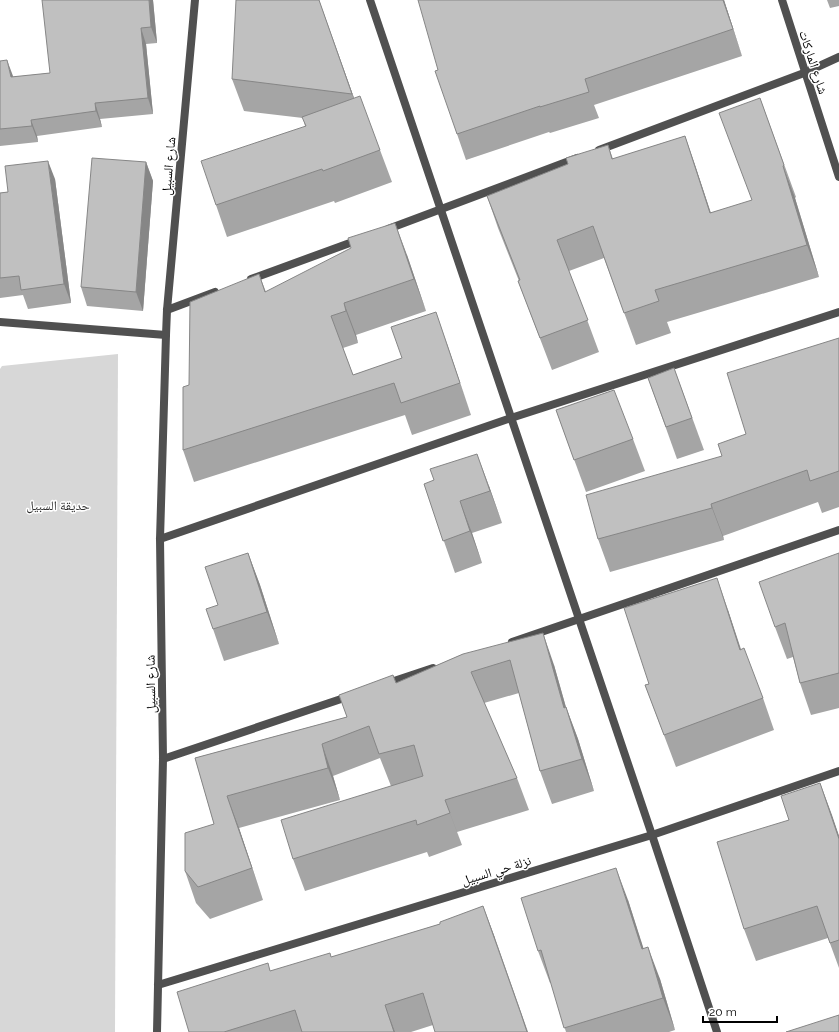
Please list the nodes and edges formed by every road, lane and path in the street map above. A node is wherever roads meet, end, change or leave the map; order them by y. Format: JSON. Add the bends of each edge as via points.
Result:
{"nodes":[{"id":1,"x":195,"y":0,"type":"edge"},
{"id":2,"x":370,"y":0,"type":"edge"},
{"id":3,"x":782,"y":0,"type":"edge"},
{"id":4,"x":839,"y":57,"type":"edge"},
{"id":5,"x":804,"y":73,"type":"junction"},
{"id":6,"x":839,"y":177,"type":"edge"},
{"id":7,"x":441,"y":209,"type":"junction"},
{"id":8,"x":382,"y":231,"type":"edge"},
{"id":9,"x":367,"y":237,"type":"edge"},
{"id":10,"x":241,"y":283,"type":"edge"},
{"id":11,"x":226,"y":288,"type":"edge"},
{"id":12,"x":167,"y":310,"type":"junction"},
{"id":13,"x":839,"y":312,"type":"edge"},
{"id":14,"x":0,"y":322,"type":"edge"},
{"id":15,"x":166,"y":335,"type":"junction"},
{"id":16,"x":511,"y":418,"type":"junction"},
{"id":17,"x":839,"y":530,"type":"edge"},
{"id":18,"x":160,"y":540,"type":"junction"},
{"id":19,"x":579,"y":620,"type":"junction"},
{"id":20,"x":503,"y":645,"type":"edge"},
{"id":21,"x":443,"y":665,"type":"edge"},
{"id":22,"x":374,"y":688,"type":"edge"},
{"id":23,"x":359,"y":693,"type":"edge"},
{"id":24,"x":163,"y":759,"type":"junction"},
{"id":25,"x":839,"y":771,"type":"edge"},
{"id":26,"x":652,"y":835,"type":"junction"},
{"id":27,"x":158,"y":985,"type":"junction"},
{"id":28,"x":157,"y":1032,"type":"edge"},
{"id":29,"x":717,"y":1032,"type":"edge"}],
"edges":[{"from":1,"to":12,"type":"street","name":"شارع السبيل"},
{"from":2,"to":7,"type":"street"},
{"from":3,"to":5,"type":"street","name":"شارع الماركات"},
{"from":4,"to":5,"type":"street"},
{"from":5,"to":6,"type":"street","name":"شارع الماركات"},
{"from":5,"to":7,"type":"street"},
{"from":7,"to":8,"type":"street"},
{"from":7,"to":16,"type":"street"},
{"from":9,"to":10,"type":"street"},
{"from":11,"to":12,"type":"street"},
{"from":12,"to":15,"type":"street","name":"شارع السبيل"},
{"from":13,"to":16,"type":"street"},
{"from":14,"to":15,"type":"street"},
{"from":15,"to":18,"type":"street","name":"شارع السبيل"},
{"from":16,"to":18,"type":"street"},
{"from":16,"to":19,"type":"street"},
{"from":17,"to":19,"type":"street"},
{"from":18,"to":24,"type":"street","name":"شارع السبيل"},
{"from":19,"to":20,"type":"street"},
{"from":19,"to":26,"type":"street"},
{"from":21,"to":22,"type":"street"},
{"from":23,"to":24,"type":"street"},
{"from":24,"to":27,"type":"street","name":"شارع السبيل"},
{"from":25,"to":26,"type":"street","name":"نزلة حي السبيل"},
{"from":26,"to":27,"type":"street","name":"نزلة حي السبيل"},
{"from":26,"to":29,"type":"street"},
{"from":27,"to":28,"type":"street","name":"شارع السبيل"}]}
